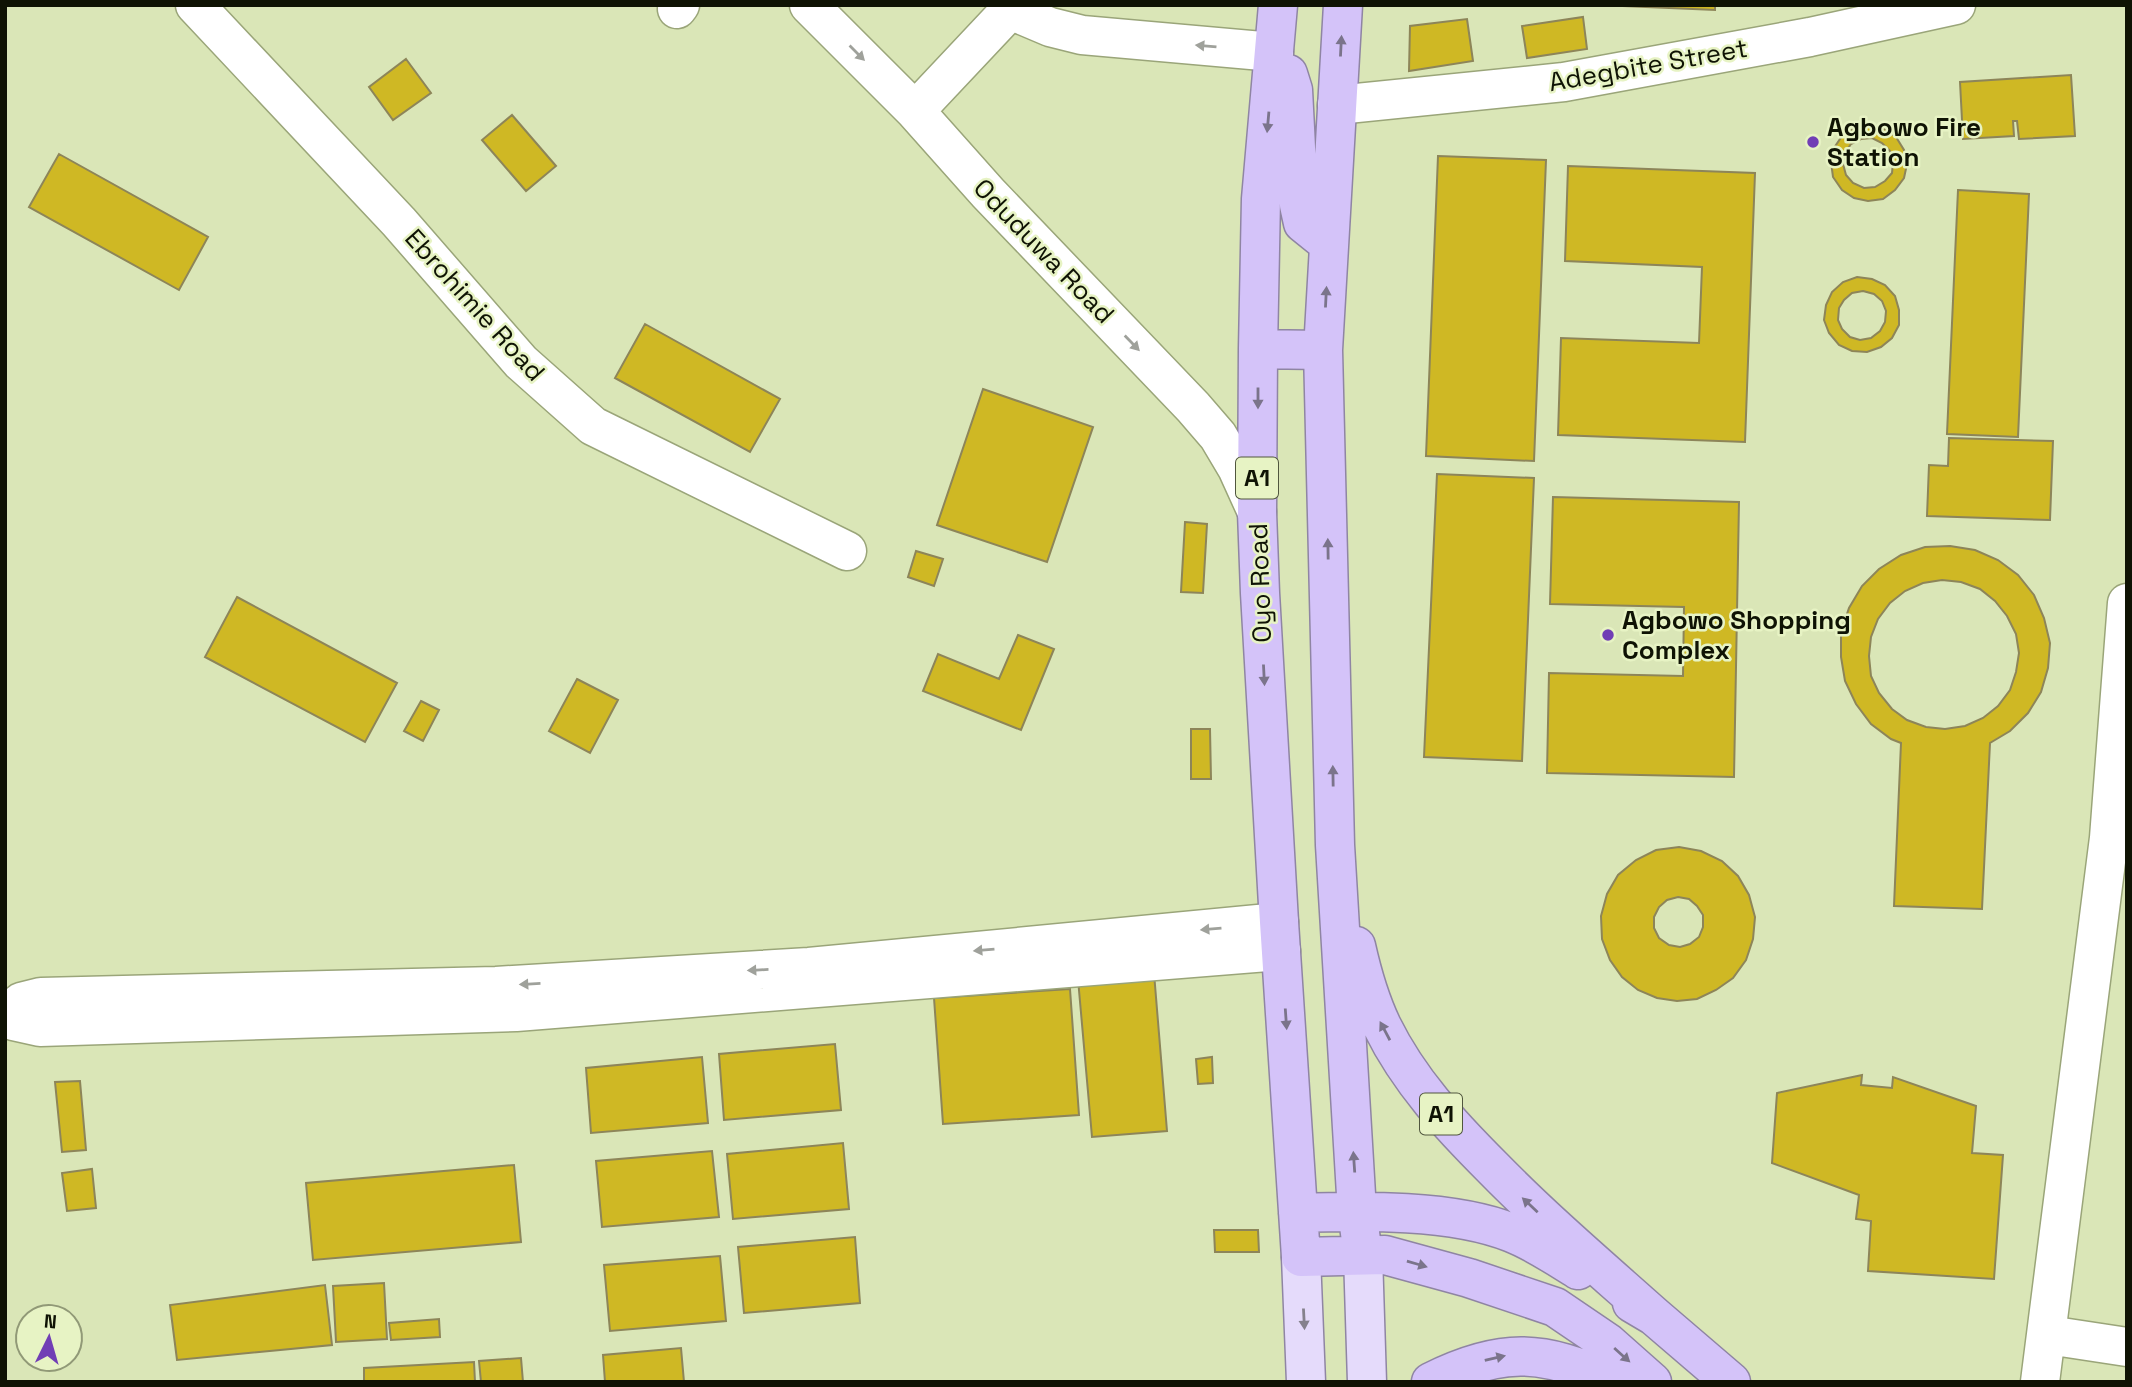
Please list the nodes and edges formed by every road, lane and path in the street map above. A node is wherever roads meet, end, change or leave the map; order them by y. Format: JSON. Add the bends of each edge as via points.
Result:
{"nodes":[{"id":1,"x":195,"y":5,"type":"edge"},
{"id":2,"x":809,"y":5,"type":"edge"},
{"id":3,"x":1278,"y":5,"type":"edge"},
{"id":4,"x":1343,"y":5,"type":"edge"},
{"id":5,"x":1956,"y":5,"type":"edge"},
{"id":6,"x":1008,"y":8,"type":"edge"},
{"id":7,"x":1810,"y":21,"type":"edge"},
{"id":8,"x":1274,"y":52,"type":"junction"},
{"id":9,"x":1337,"y":105,"type":"junction"},
{"id":10,"x":915,"y":111,"type":"junction"},
{"id":11,"x":1329,"y":244,"type":"junction"},
{"id":12,"x":1258,"y":349,"type":"junction"},
{"id":13,"x":1323,"y":350,"type":"junction"},
{"id":14,"x":1257,"y":512,"type":"junction"},
{"id":15,"x":847,"y":551,"type":"dead end"},
{"id":16,"x":2127,"y":603,"type":"edge"},
{"id":17,"x":1335,"y":845,"type":"junction"},
{"id":18,"x":1280,"y":937,"type":"junction"},
{"id":19,"x":1357,"y":1211,"type":"junction"},
{"id":20,"x":1298,"y":1213,"type":"junction"},
{"id":21,"x":1363,"y":1255,"type":"junction"},
{"id":22,"x":1301,"y":1257,"type":"junction"},
{"id":23,"x":1654,"y":1316,"type":"junction"},
{"id":24,"x":2048,"y":1335,"type":"junction"},
{"id":25,"x":2127,"y":1347,"type":"edge"},
{"id":26,"x":1307,"y":1382,"type":"edge"},
{"id":27,"x":1367,"y":1382,"type":"edge"},
{"id":28,"x":1431,"y":1382,"type":"edge"},
{"id":29,"x":1613,"y":1382,"type":"edge"},
{"id":30,"x":1652,"y":1382,"type":"edge"},
{"id":31,"x":1731,"y":1382,"type":"edge"},
{"id":32,"x":2040,"y":1382,"type":"edge"}],
"edges":[{"from":1,"to":15,"type":"street","name":"Ebrohimie Road","via":[[399,222],[521,362],[593,426]]},
{"from":2,"to":10,"type":"street","name":"Oduduwa Road","one_way":true},
{"from":3,"to":8,"type":"highway","name":"Oyo Road","number":"A1"},
{"from":9,"to":4,"type":"highway","number":"A1","one_way":true},
{"from":5,"to":7,"type":"street","name":"Adegbite Street"},
{"from":8,"to":6,"type":"street","one_way":true,"via":[[1082,35]]},
{"from":6,"to":10,"type":"street"},
{"from":7,"to":9,"type":"street","name":"Adegbite Street","via":[[1564,82]]},
{"from":8,"to":11,"type":"highway","via":[[1293,90],[1303,223]]},
{"from":8,"to":12,"type":"highway","name":"Oyo Road","number":"A1","one_way":true,"via":[[1261,199]]},
{"from":9,"to":11,"type":"highway","number":"A1"},
{"from":10,"to":14,"type":"street","name":"Oduduwa Road","one_way":true,"via":[[1201,416],[1237,468]]},
{"from":13,"to":11,"type":"highway","number":"A1","one_way":true},
{"from":12,"to":13,"type":"highway"},
{"from":12,"to":14,"type":"highway","name":"Oyo Road","number":"A1","one_way":true},
{"from":17,"to":13,"type":"highway","number":"A1","one_way":true},
{"from":14,"to":18,"type":"highway","name":"Oyo Road","number":"A1","one_way":true},
{"from":16,"to":24,"type":"street","via":[[2109,838]]},
{"from":19,"to":17,"type":"highway","number":"A1","one_way":true},
{"from":23,"to":17,"type":"highway","number":"A1","one_way":true,"via":[[1525,1200],[1448,1123],[1413,1077],[1382,1026],[1361,971]]},
{"from":18,"to":18,"type":"street","one_way":true,"via":[[523,984],[41,997],[21,1002],[11,1012],[13,1021],[40,1027],[516,1012]]},
{"from":18,"to":20,"type":"highway","number":"A1","one_way":true},
{"from":19,"to":20,"type":"highway","number":"A1"},
{"from":19,"to":21,"type":"highway","number":"A1"},
{"from":19,"to":23,"type":"highway","number":"A1","via":[[1448,1216],[1511,1232]]},
{"from":20,"to":22,"type":"highway","number":"A1"},
{"from":21,"to":22,"type":"highway"},
{"from":21,"to":27,"type":"main road","number":"A1"},
{"from":21,"to":30,"type":"highway","one_way":true,"via":[[1385,1255],[1555,1307],[1608,1343]]},
{"from":22,"to":26,"type":"main road","number":"A1","one_way":true},
{"from":23,"to":31,"type":"highway","number":"A1"},
{"from":24,"to":25,"type":"street"},
{"from":24,"to":32,"type":"street"},
{"from":28,"to":29,"type":"highway","one_way":true,"via":[[1458,1368],[1501,1356],[1536,1356],[1571,1364]]}]}
